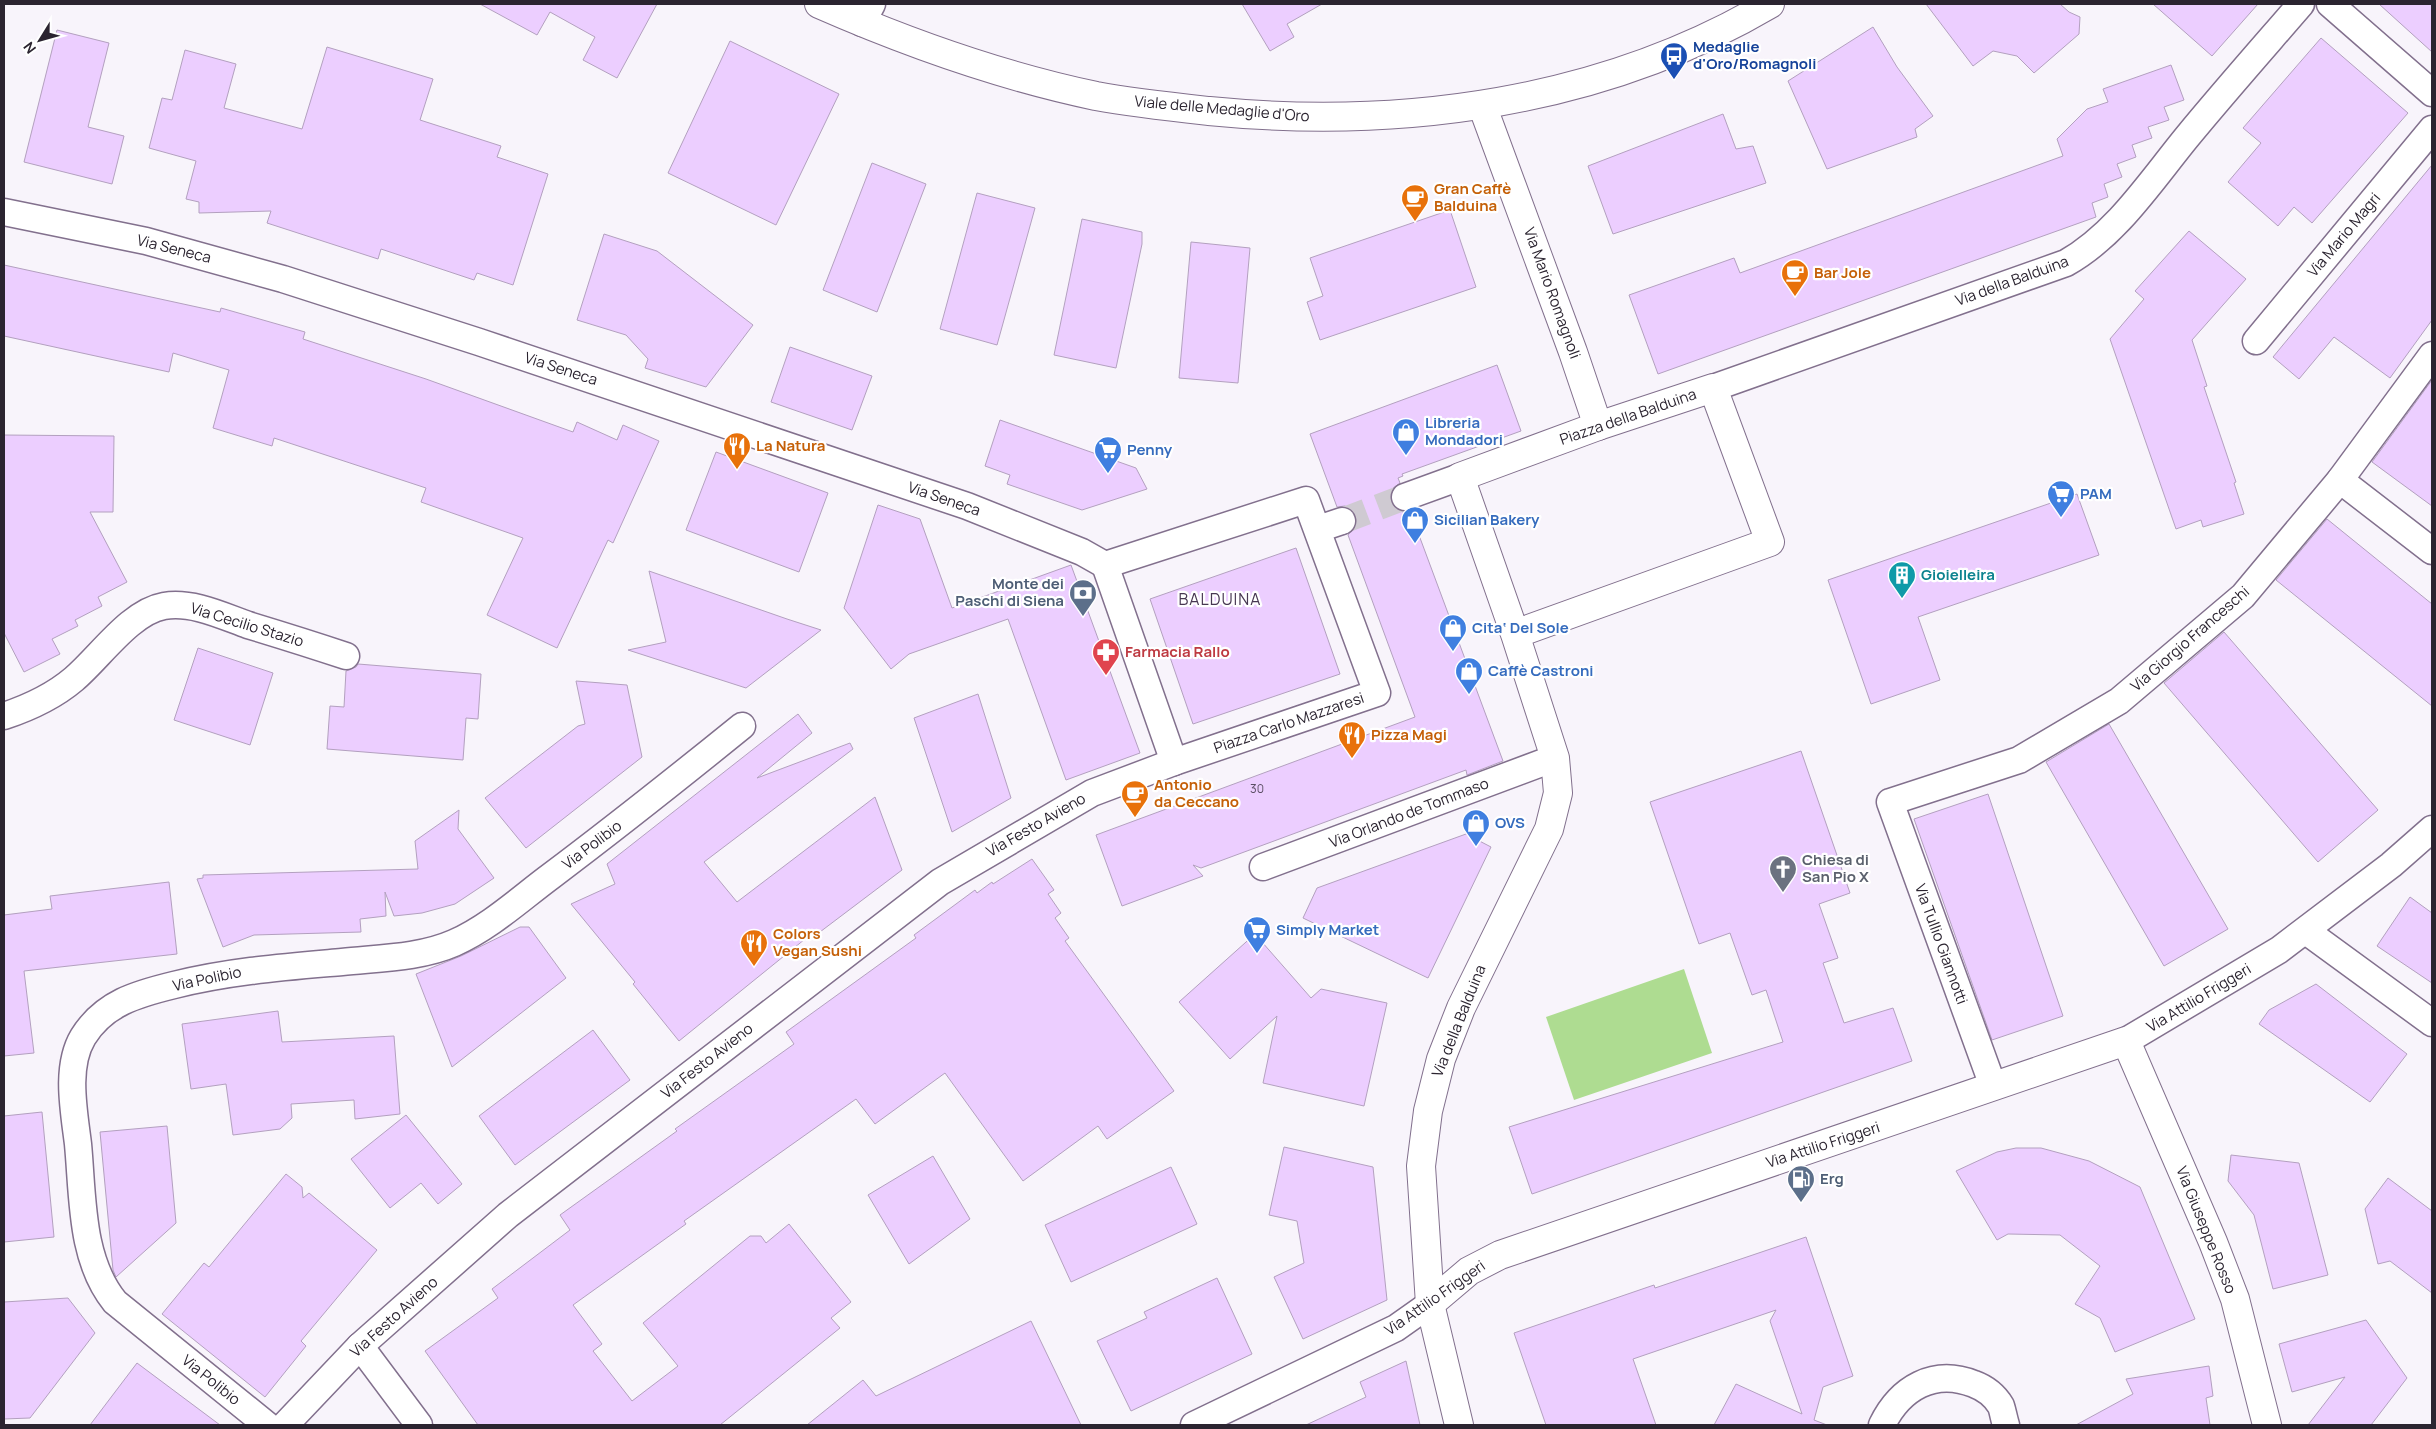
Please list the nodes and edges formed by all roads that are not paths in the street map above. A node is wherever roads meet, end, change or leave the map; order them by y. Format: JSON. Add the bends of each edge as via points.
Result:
{"nodes":[{"id":1,"x":819,"y":4,"type":"edge"},
{"id":2,"x":1770,"y":4,"type":"edge"},
{"id":3,"x":2301,"y":4,"type":"edge"},
{"id":4,"x":2330,"y":4,"type":"edge"},
{"id":5,"x":867,"y":13,"type":"edge"},
{"id":6,"x":2432,"y":93,"type":"edge"},
{"id":7,"x":1482,"y":105,"type":"junction"},
{"id":8,"x":2432,"y":129,"type":"edge"},
{"id":9,"x":4,"y":212,"type":"edge"},
{"id":10,"x":2256,"y":341,"type":"dead end"},
{"id":11,"x":2432,"y":355,"type":"edge"},
{"id":12,"x":1713,"y":388,"type":"junction"},
{"id":13,"x":1598,"y":426,"type":"junction"},
{"id":14,"x":1460,"y":477,"type":"junction"},
{"id":15,"x":2340,"y":480,"type":"junction"},
{"id":16,"x":1405,"y":497,"type":"tunnel mouth"},
{"id":17,"x":1342,"y":521,"type":"tunnel mouth"},
{"id":18,"x":1318,"y":529,"type":"junction"},
{"id":19,"x":2432,"y":551,"type":"edge"},
{"id":20,"x":1106,"y":565,"type":"junction"},
{"id":21,"x":1515,"y":634,"type":"junction"},
{"id":22,"x":346,"y":656,"type":"dead end"},
{"id":23,"x":4,"y":716,"type":"edge"},
{"id":24,"x":742,"y":726,"type":"dead end"},
{"id":25,"x":1555,"y":758,"type":"junction"},
{"id":26,"x":1174,"y":762,"type":"junction"},
{"id":27,"x":1890,"y":802,"type":"joint"},
{"id":28,"x":2432,"y":829,"type":"edge"},
{"id":29,"x":1263,"y":867,"type":"dead end"},
{"id":30,"x":2306,"y":931,"type":"junction"},
{"id":31,"x":2432,"y":1023,"type":"edge"},
{"id":32,"x":2126,"y":1040,"type":"junction"},
{"id":33,"x":1993,"y":1086,"type":"junction"},
{"id":34,"x":1430,"y":1304,"type":"junction"},
{"id":35,"x":360,"y":1346,"type":"junction"},
{"id":36,"x":267,"y":1425,"type":"edge"},
{"id":37,"x":286,"y":1425,"type":"edge"},
{"id":38,"x":419,"y":1425,"type":"edge"},
{"id":39,"x":1194,"y":1425,"type":"edge"},
{"id":40,"x":1459,"y":1425,"type":"edge"},
{"id":41,"x":1882,"y":1425,"type":"edge"},
{"id":42,"x":2006,"y":1425,"type":"edge"},
{"id":43,"x":2267,"y":1425,"type":"edge"}],
"edges":[{"from":1,"to":5,"type":"street","name":"Viale delle Medaglie d'Oro"},
{"from":2,"to":7,"type":"street","name":"Viale delle Medaglie d'Oro","via":[[1700,42],[1645,63],[1555,90]]},
{"from":3,"to":12,"type":"street","name":"Via della Balduina","via":[[2128,209],[2082,254],[2066,263]]},
{"from":4,"to":6,"type":"street"},
{"from":5,"to":7,"type":"street","name":"Viale delle Medaglie d'Oro","via":[[914,43],[1015,76],[1099,96],[1182,108],[1320,118],[1425,113]]},
{"from":7,"to":13,"type":"street","name":"Via Mario Romagnoli"},
{"from":8,"to":10,"type":"street","name":"Via Mario Magri"},
{"from":9,"to":20,"type":"street","name":"Via Seneca","via":[[146,242],[292,282],[967,506],[1082,552]]},
{"from":11,"to":15,"type":"street","name":"Via Giorgio Franceschi"},
{"from":12,"to":13,"type":"street","name":"Piazza della Balduina"},
{"from":12,"to":21,"type":"street","name":"Piazza della Balduina","via":[[1770,542]]},
{"from":13,"to":14,"type":"street","name":"Piazza della Balduina"},
{"from":14,"to":16,"type":"street"},
{"from":14,"to":21,"type":"street"},
{"from":15,"to":19,"type":"street"},
{"from":15,"to":27,"type":"street","name":"Via Giorgio Franceschi","via":[[2243,596],[2119,701],[2019,760]]},
{"from":17,"to":18,"type":"street"},
{"from":18,"to":20,"type":"street","name":"Piazza Carlo Mazzaresi","via":[[1306,500]]},
{"from":18,"to":26,"type":"street","name":"Piazza Carlo Mazzaresi","via":[[1377,694]]},
{"from":20,"to":26,"type":"street"},
{"from":21,"to":25,"type":"street","name":"Via della Balduina"},
{"from":22,"to":23,"type":"street","name":"Via Cecilio Stazio","via":[[195,608],[164,606],[130,624],[61,688]]},
{"from":24,"to":36,"type":"street","name":"Via Polibio","via":[[625,821],[485,926],[457,942],[425,952],[242,970],[133,996],[112,1006],[83,1038],[74,1068],[74,1108],[90,1253],[100,1281],[115,1302]]},
{"from":25,"to":29,"type":"street","name":"Via Orlando de Tommaso"},
{"from":25,"to":34,"type":"street","name":"Via della Balduina","via":[[1558,793],[1554,818],[1472,983],[1433,1087],[1421,1166]]},
{"from":26,"to":35,"type":"street","name":"Via Festo Avieno","via":[[1092,794],[940,882],[508,1215]]},
{"from":27,"to":33,"type":"street","name":"Via Tullio Giannotti"},
{"from":28,"to":30,"type":"street","name":"Via Attilio Friggeri"},
{"from":30,"to":31,"type":"street"},
{"from":30,"to":32,"type":"street","name":"Via Attilio Friggeri"},
{"from":32,"to":33,"type":"street","name":"Via Attilio Friggeri"},
{"from":32,"to":43,"type":"street","name":"Via Giuseppe Rosso","via":[[2232,1290]]},
{"from":33,"to":34,"type":"street","name":"Via Attilio Friggeri","via":[[1500,1255],[1469,1271]]},
{"from":34,"to":39,"type":"street","name":"Via Attilio Friggeri","via":[[1396,1328]]},
{"from":34,"to":40,"type":"street","name":"Via della Balduina"},
{"from":35,"to":37,"type":"street","name":"Via Festo Avieno"},
{"from":35,"to":38,"type":"street"},
{"from":41,"to":42,"type":"street","via":[[1900,1399],[1929,1380],[1946,1377],[1969,1382],[1987,1391],[2001,1407]]}]}
